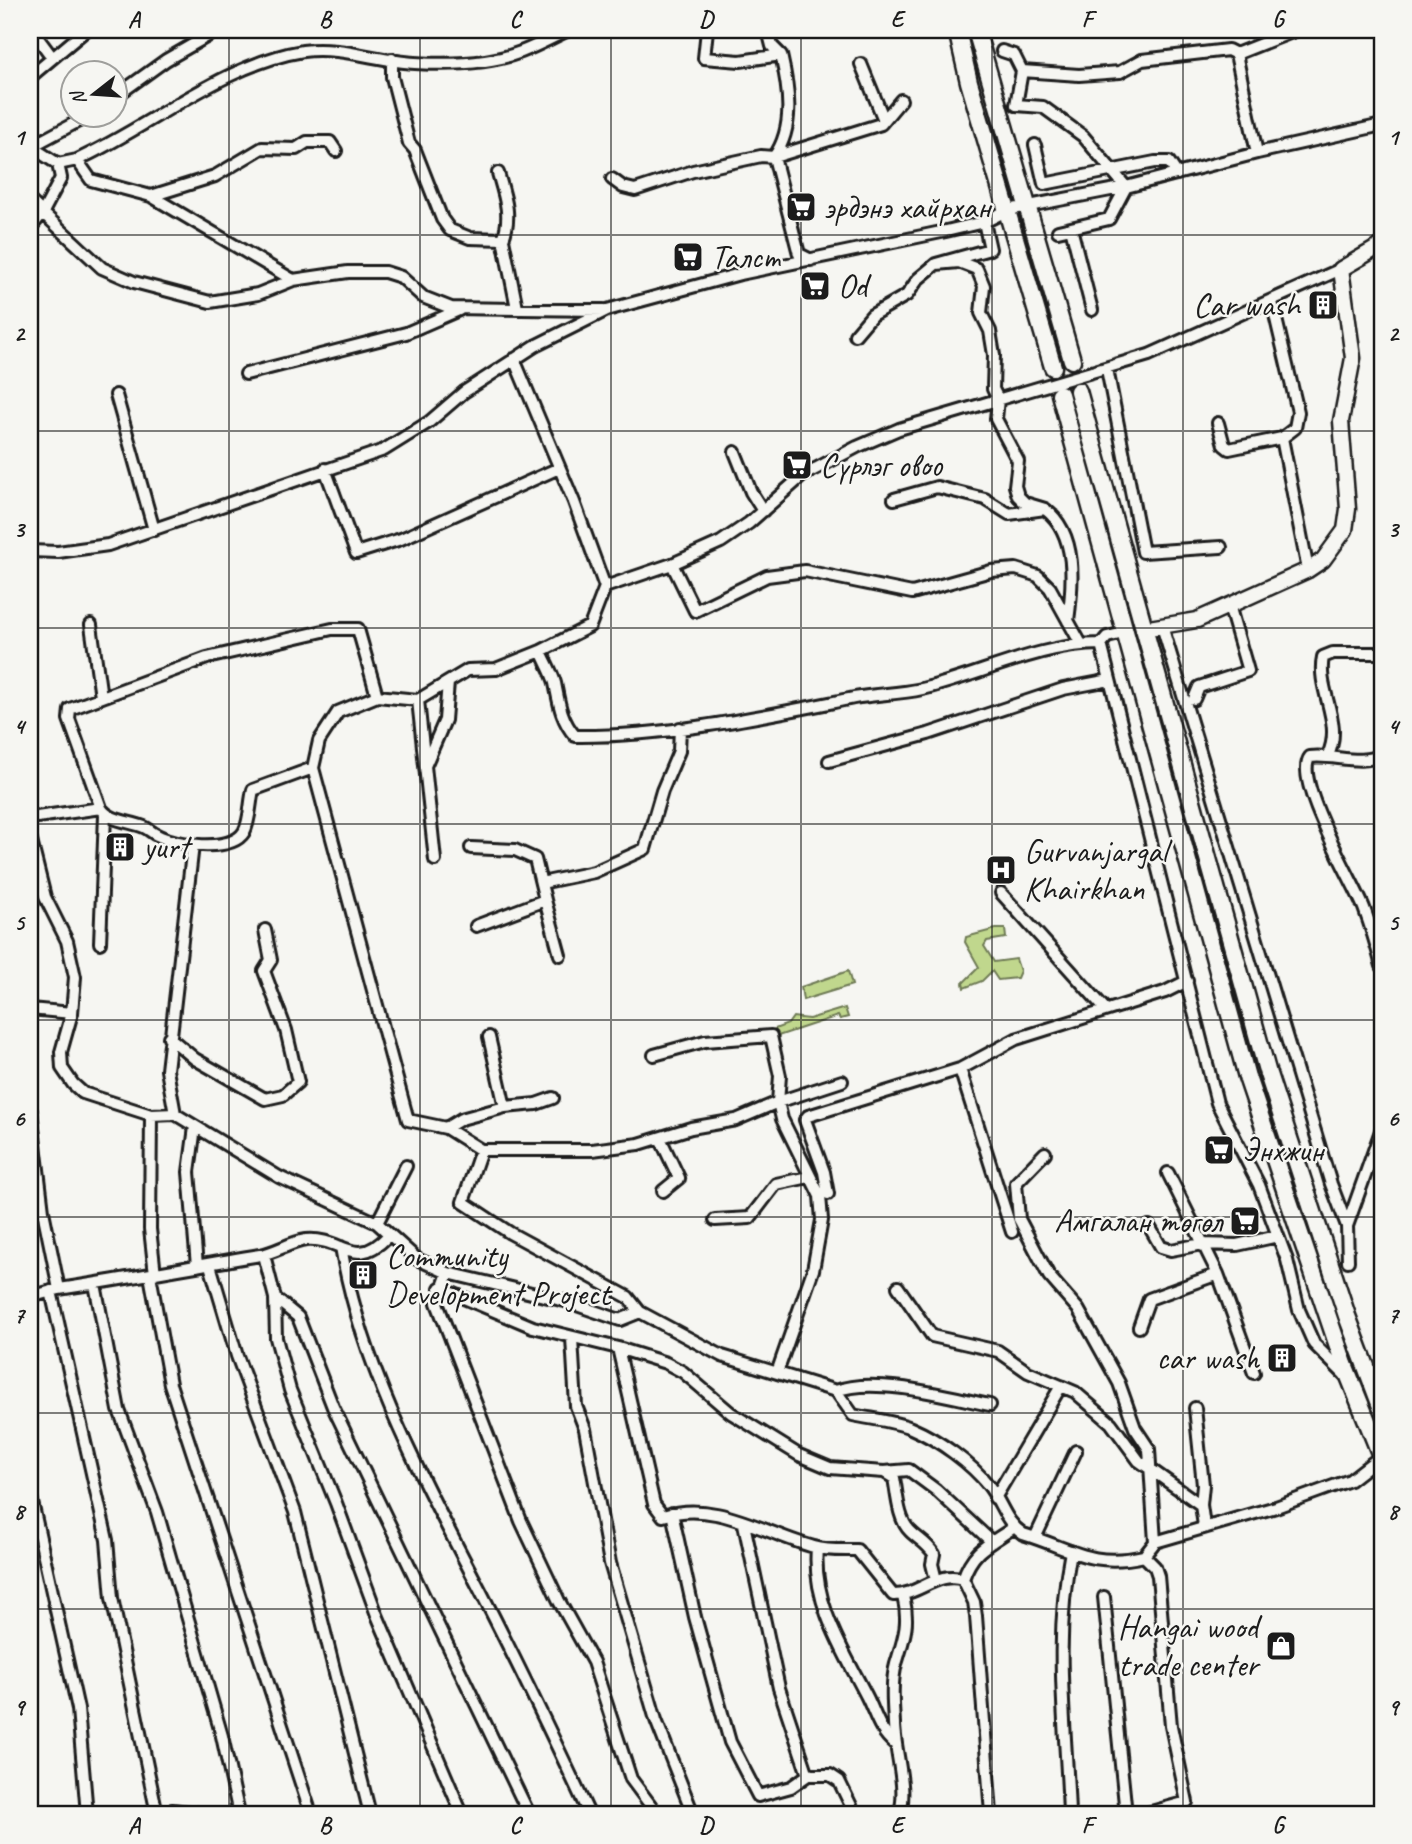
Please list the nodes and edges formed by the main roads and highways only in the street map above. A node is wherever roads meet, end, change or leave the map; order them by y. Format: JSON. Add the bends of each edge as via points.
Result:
{"nodes":[{"id":1,"x":957,"y":30,"type":"edge"},
{"id":2,"x":976,"y":30,"type":"edge"},
{"id":3,"x":1072,"y":360,"type":"dead end"},
{"id":4,"x":1053,"y":367,"type":"dead end"},
{"id":5,"x":1078,"y":391,"type":"dead end"},
{"id":6,"x":1060,"y":394,"type":"dead end"},
{"id":7,"x":1382,"y":1409,"type":"edge"},
{"id":8,"x":1382,"y":1457,"type":"edge"}],
"edges":[{"from":1,"to":4,"type":"main road"},
{"from":2,"to":3,"type":"main road"},
{"from":5,"to":7,"type":"main road","via":[[1268,1074]]},
{"from":6,"to":8,"type":"main road","via":[[1247,1077]]}]}
